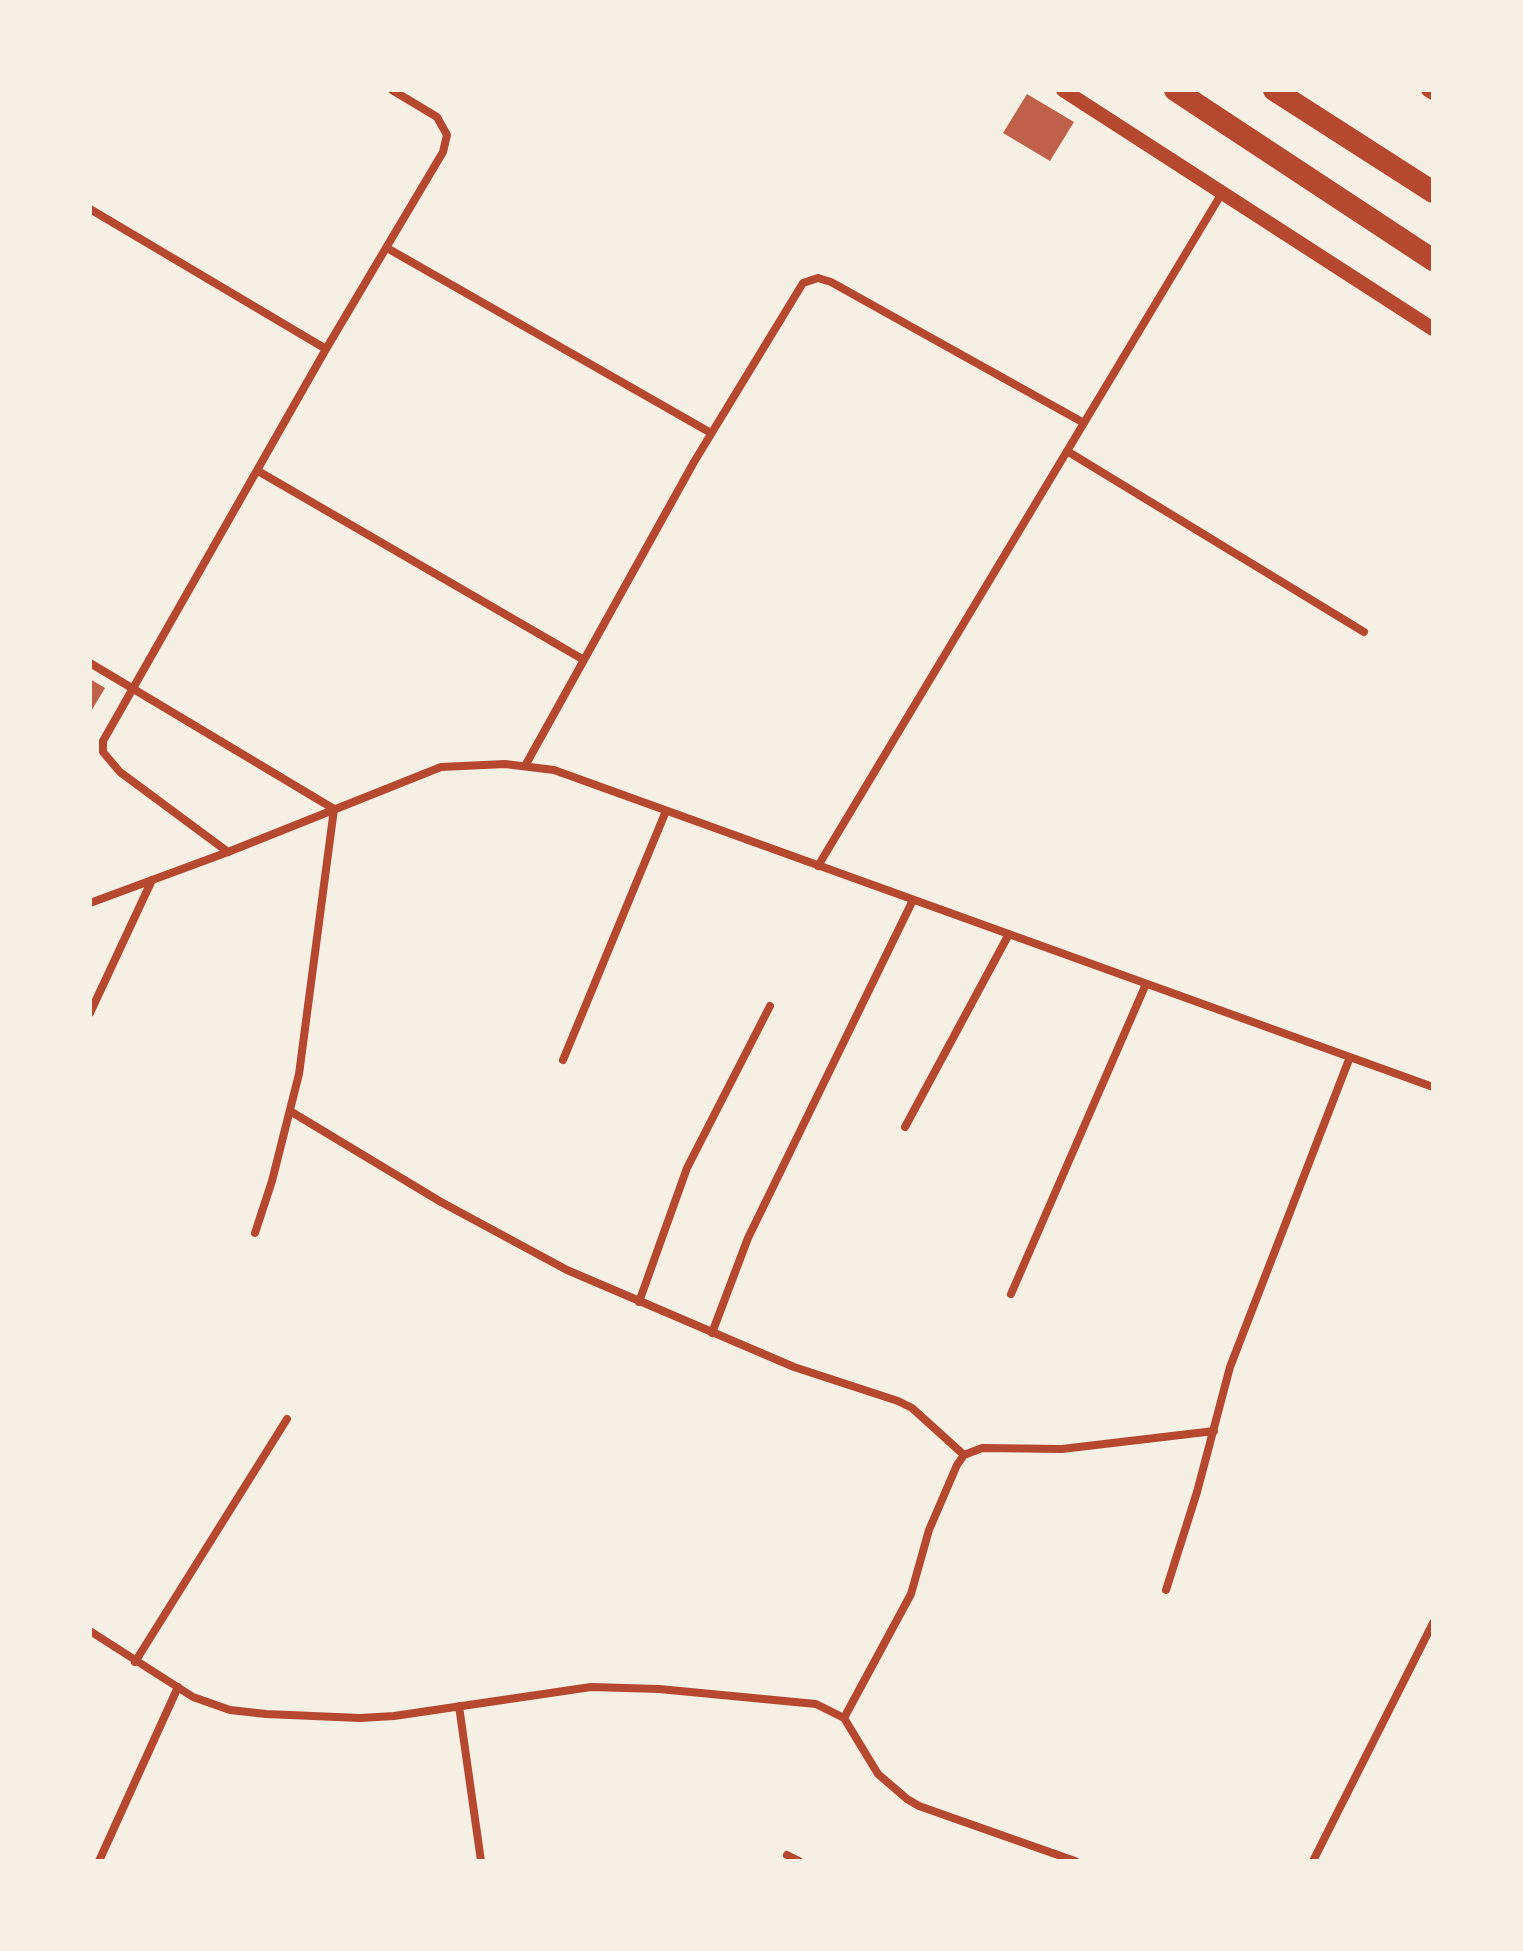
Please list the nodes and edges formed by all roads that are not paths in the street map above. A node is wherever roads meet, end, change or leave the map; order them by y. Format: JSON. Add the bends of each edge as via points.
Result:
{"nodes":[{"id":1,"x":392,"y":90,"type":"edge"},
{"id":2,"x":1063,"y":90,"type":"edge"},
{"id":3,"x":1175,"y":90,"type":"edge"},
{"id":4,"x":1274,"y":90,"type":"edge"},
{"id":5,"x":1428,"y":90,"type":"edge"},
{"id":6,"x":1433,"y":93,"type":"edge"},
{"id":7,"x":1433,"y":192,"type":"edge"},
{"id":8,"x":1222,"y":193,"type":"junction"},
{"id":9,"x":90,"y":209,"type":"edge"},
{"id":10,"x":387,"y":248,"type":"junction"},
{"id":11,"x":1433,"y":260,"type":"edge"},
{"id":12,"x":1433,"y":329,"type":"edge"},
{"id":13,"x":326,"y":349,"type":"junction"},
{"id":14,"x":1084,"y":423,"type":"junction"},
{"id":15,"x":711,"y":433,"type":"junction"},
{"id":16,"x":1067,"y":451,"type":"junction"},
{"id":17,"x":258,"y":471,"type":"junction"},
{"id":18,"x":1364,"y":632,"type":"dead end"},
{"id":19,"x":584,"y":660,"type":"junction"},
{"id":20,"x":90,"y":663,"type":"edge"},
{"id":21,"x":133,"y":690,"type":"junction"},
{"id":22,"x":525,"y":766,"type":"junction"},
{"id":23,"x":334,"y":809,"type":"junction"},
{"id":24,"x":666,"y":811,"type":"junction"},
{"id":25,"x":228,"y":852,"type":"junction"},
{"id":26,"x":818,"y":866,"type":"junction"},
{"id":27,"x":152,"y":880,"type":"junction"},
{"id":28,"x":913,"y":900,"type":"junction"},
{"id":29,"x":90,"y":903,"type":"edge"},
{"id":30,"x":1009,"y":934,"type":"junction"},
{"id":31,"x":1146,"y":984,"type":"junction"},
{"id":32,"x":770,"y":1006,"type":"dead end"},
{"id":33,"x":90,"y":1013,"type":"edge"},
{"id":34,"x":1350,"y":1057,"type":"junction"},
{"id":35,"x":563,"y":1060,"type":"dead end"},
{"id":36,"x":1433,"y":1087,"type":"edge"},
{"id":37,"x":290,"y":1111,"type":"junction"},
{"id":38,"x":905,"y":1127,"type":"dead end"},
{"id":39,"x":255,"y":1233,"type":"dead end"},
{"id":40,"x":1011,"y":1294,"type":"dead end"},
{"id":41,"x":639,"y":1302,"type":"junction"},
{"id":42,"x":712,"y":1333,"type":"junction"},
{"id":43,"x":287,"y":1419,"type":"dead end"},
{"id":44,"x":1214,"y":1431,"type":"junction"},
{"id":45,"x":964,"y":1455,"type":"junction"},
{"id":46,"x":1166,"y":1590,"type":"dead end"},
{"id":47,"x":1433,"y":1623,"type":"edge"},
{"id":48,"x":90,"y":1631,"type":"edge"},
{"id":49,"x":135,"y":1662,"type":"junction"},
{"id":50,"x":178,"y":1687,"type":"junction"},
{"id":51,"x":459,"y":1706,"type":"junction"},
{"id":52,"x":844,"y":1718,"type":"junction"},
{"id":53,"x":787,"y":1855,"type":"dead end"},
{"id":54,"x":99,"y":1861,"type":"edge"},
{"id":55,"x":481,"y":1861,"type":"edge"},
{"id":56,"x":799,"y":1861,"type":"edge"},
{"id":57,"x":1075,"y":1861,"type":"edge"},
{"id":58,"x":1313,"y":1861,"type":"edge"}],
"edges":[{"from":1,"to":10,"type":"street","via":[[437,117],[447,135]]},
{"from":2,"to":8,"type":"street"},
{"from":3,"to":11,"type":"highway"},
{"from":4,"to":7,"type":"highway"},
{"from":5,"to":6,"type":"street"},
{"from":8,"to":12,"type":"street"},
{"from":8,"to":14,"type":"street"},
{"from":9,"to":13,"type":"street"},
{"from":10,"to":13,"type":"street"},
{"from":10,"to":15,"type":"street"},
{"from":13,"to":17,"type":"street"},
{"from":14,"to":15,"type":"street","via":[[818,278],[803,283],[794,294]]},
{"from":14,"to":16,"type":"street"},
{"from":15,"to":19,"type":"street"},
{"from":16,"to":18,"type":"street"},
{"from":16,"to":26,"type":"street"},
{"from":17,"to":19,"type":"street"},
{"from":17,"to":21,"type":"street"},
{"from":19,"to":22,"type":"street"},
{"from":20,"to":21,"type":"street"},
{"from":21,"to":23,"type":"street"},
{"from":21,"to":25,"type":"street","via":[[103,741],[103,752],[109,762]]},
{"from":22,"to":23,"type":"street","via":[[441,767]]},
{"from":22,"to":24,"type":"street","via":[[554,770]]},
{"from":23,"to":25,"type":"street"},
{"from":23,"to":37,"type":"street"},
{"from":24,"to":26,"type":"street"},
{"from":24,"to":35,"type":"street"},
{"from":25,"to":27,"type":"street"},
{"from":26,"to":28,"type":"street"},
{"from":27,"to":29,"type":"street"},
{"from":27,"to":33,"type":"street"},
{"from":28,"to":30,"type":"street"},
{"from":28,"to":42,"type":"street","via":[[748,1238]]},
{"from":30,"to":31,"type":"street"},
{"from":30,"to":38,"type":"street"},
{"from":31,"to":34,"type":"street"},
{"from":31,"to":40,"type":"street"},
{"from":32,"to":41,"type":"street","via":[[687,1168]]},
{"from":34,"to":36,"type":"street"},
{"from":34,"to":44,"type":"street","via":[[1240,1340]]},
{"from":37,"to":39,"type":"street"},
{"from":37,"to":41,"type":"street","via":[[441,1202]]},
{"from":41,"to":42,"type":"street"},
{"from":42,"to":45,"type":"street","via":[[898,1401]]},
{"from":43,"to":49,"type":"street"},
{"from":44,"to":45,"type":"street","via":[[1062,1449],[982,1448]]},
{"from":44,"to":46,"type":"street"},
{"from":45,"to":52,"type":"street","via":[[929,1530],[911,1594]]},
{"from":47,"to":58,"type":"street"},
{"from":48,"to":49,"type":"street"},
{"from":49,"to":50,"type":"street"},
{"from":50,"to":51,"type":"street","via":[[211,1705],[266,1714],[360,1718]]},
{"from":50,"to":54,"type":"street"},
{"from":51,"to":52,"type":"street","via":[[591,1687],[652,1688],[799,1701]]},
{"from":51,"to":55,"type":"street"},
{"from":52,"to":57,"type":"street","via":[[878,1774],[907,1799]]},
{"from":53,"to":56,"type":"street"}]}
